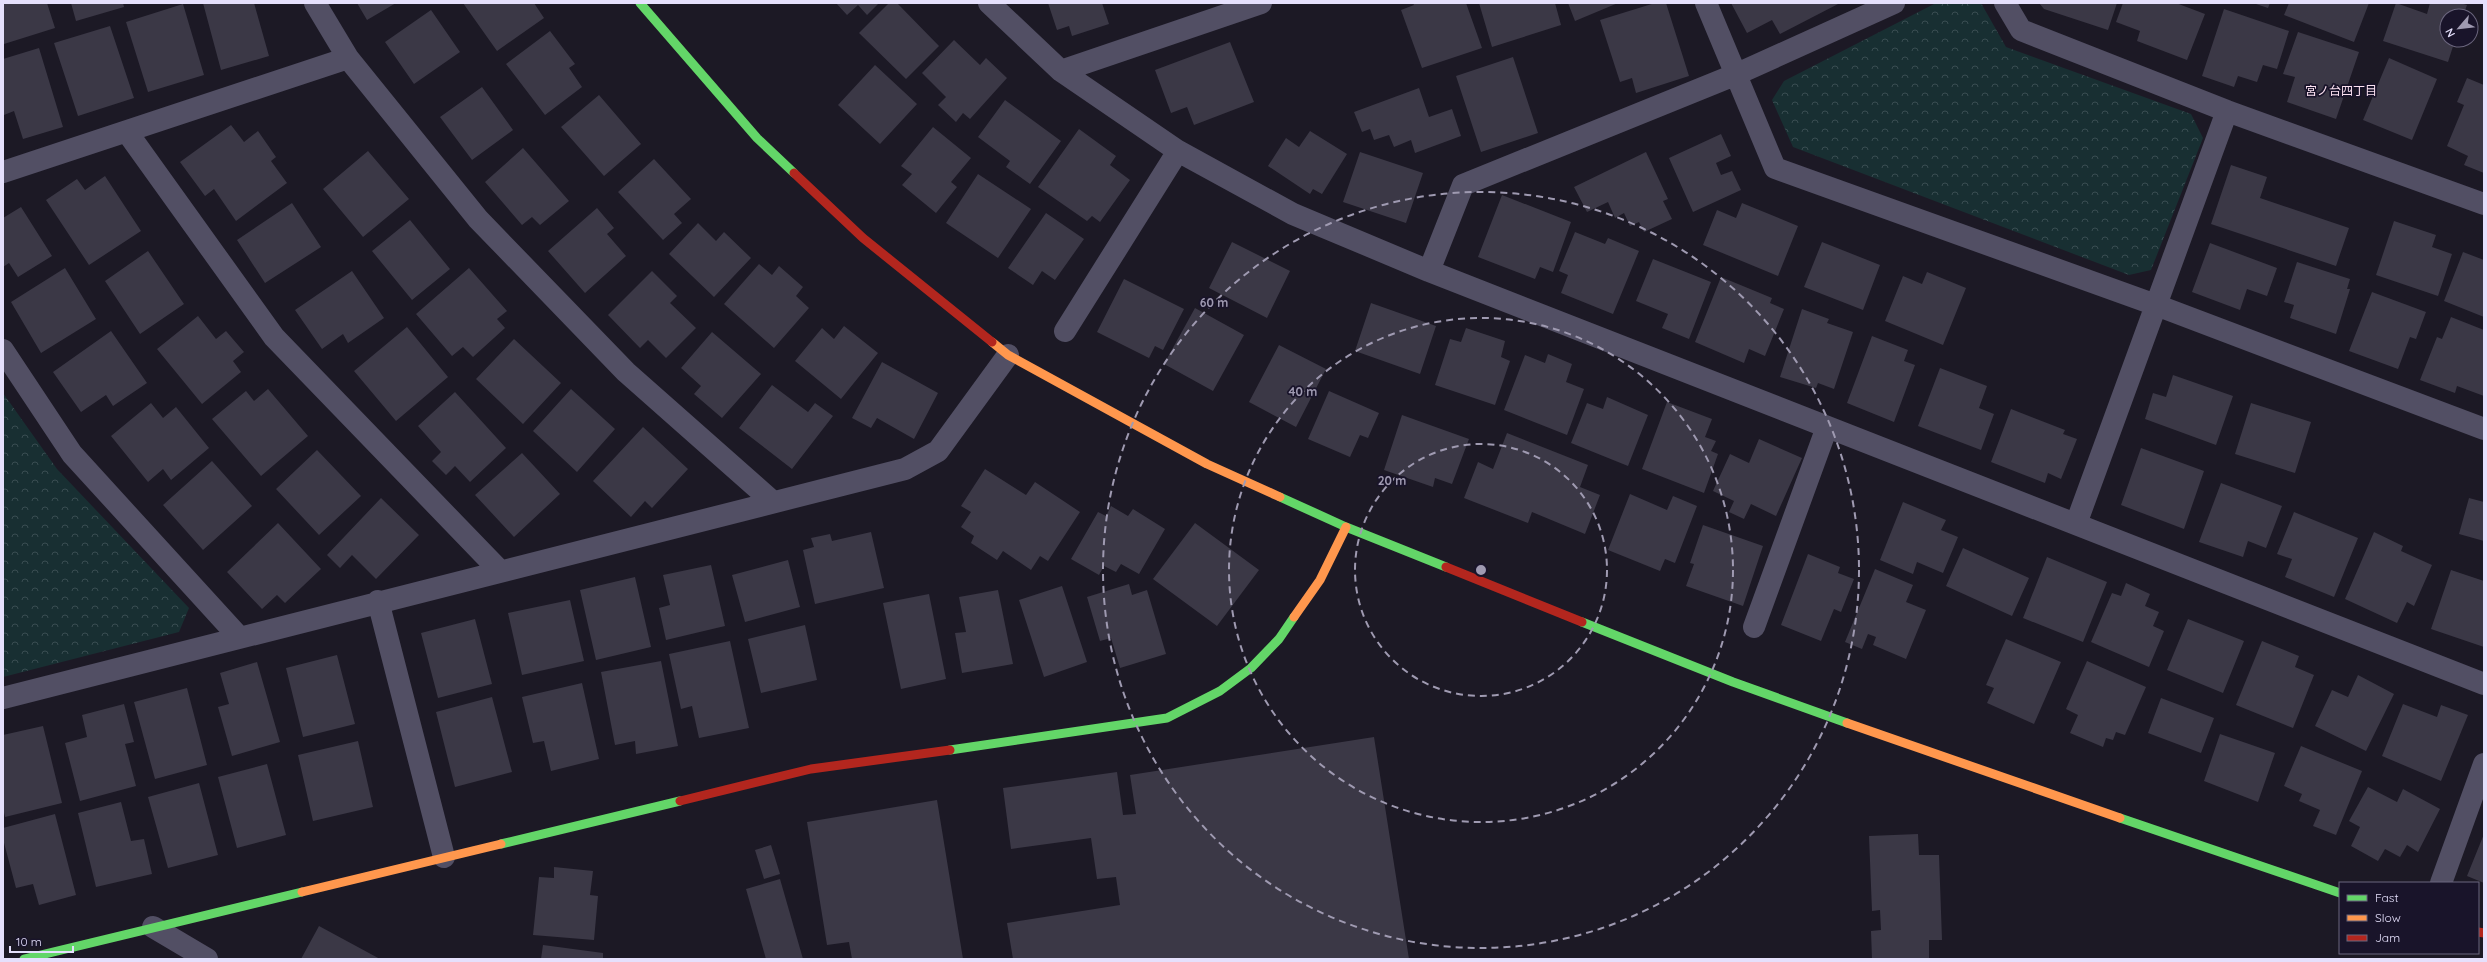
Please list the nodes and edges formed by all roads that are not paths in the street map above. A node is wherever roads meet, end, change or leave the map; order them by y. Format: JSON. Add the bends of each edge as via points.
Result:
{"nodes":[{"id":1,"x":315,"y":3,"type":"edge"},
{"id":2,"x":640,"y":3,"type":"edge"},
{"id":3,"x":989,"y":3,"type":"edge"},
{"id":4,"x":1261,"y":3,"type":"edge"},
{"id":5,"x":1706,"y":3,"type":"edge"},
{"id":6,"x":1894,"y":3,"type":"edge"},
{"id":7,"x":2005,"y":3,"type":"edge"},
{"id":8,"x":348,"y":58,"type":"junction"},
{"id":9,"x":1061,"y":71,"type":"junction"},
{"id":10,"x":1737,"y":74,"type":"junction"},
{"id":11,"x":2227,"y":111,"type":"junction"},
{"id":12,"x":127,"y":132,"type":"junction"},
{"id":13,"x":1178,"y":151,"type":"junction"},
{"id":14,"x":3,"y":172,"type":"edge"},
{"id":15,"x":2484,"y":204,"type":"edge"},
{"id":16,"x":1429,"y":271,"type":"junction"},
{"id":17,"x":2156,"y":305,"type":"junction"},
{"id":18,"x":1065,"y":331,"type":"dead end"},
{"id":19,"x":3,"y":350,"type":"edge"},
{"id":20,"x":1008,"y":355,"type":"junction"},
{"id":21,"x":1827,"y":427,"type":"junction"},
{"id":22,"x":2484,"y":429,"type":"edge"},
{"id":23,"x":773,"y":502,"type":"junction"},
{"id":24,"x":2076,"y":524,"type":"junction"},
{"id":25,"x":1346,"y":527,"type":"junction"},
{"id":26,"x":500,"y":571,"type":"junction"},
{"id":27,"x":378,"y":601,"type":"junction"},
{"id":28,"x":1754,"y":627,"type":"dead end"},
{"id":29,"x":239,"y":637,"type":"junction"},
{"id":30,"x":2484,"y":684,"type":"edge"},
{"id":31,"x":3,"y":698,"type":"edge"},
{"id":32,"x":2484,"y":764,"type":"edge"},
{"id":33,"x":444,"y":857,"type":"junction"},
{"id":34,"x":2441,"y":882,"type":"edge"},
{"id":35,"x":2339,"y":893,"type":"edge"},
{"id":36,"x":153,"y":927,"type":"junction"},
{"id":37,"x":24,"y":959,"type":"edge"},
{"id":38,"x":207,"y":959,"type":"edge"}],
"edges":[{"from":1,"to":8,"type":"street"},
{"from":2,"to":20,"type":"street","via":[[757,138],[863,238]]},
{"from":3,"to":9,"type":"street"},
{"from":4,"to":9,"type":"street"},
{"from":5,"to":10,"type":"street"},
{"from":6,"to":10,"type":"street"},
{"from":7,"to":11,"type":"street","via":[[2021,30]]},
{"from":8,"to":12,"type":"street"},
{"from":8,"to":23,"type":"street","via":[[478,219],[626,372]]},
{"from":9,"to":13,"type":"street"},
{"from":10,"to":16,"type":"street","via":[[1463,185]]},
{"from":10,"to":17,"type":"street","via":[[1775,168]]},
{"from":11,"to":15,"type":"street"},
{"from":11,"to":17,"type":"street"},
{"from":12,"to":14,"type":"street"},
{"from":12,"to":26,"type":"street","via":[[274,337]]},
{"from":13,"to":16,"type":"street","via":[[1293,214]]},
{"from":13,"to":18,"type":"street"},
{"from":16,"to":21,"type":"street"},
{"from":17,"to":22,"type":"street"},
{"from":17,"to":24,"type":"street"},
{"from":19,"to":29,"type":"street","via":[[72,454]]},
{"from":20,"to":23,"type":"street","via":[[938,451],[905,469]]},
{"from":20,"to":25,"type":"street","via":[[1207,464]]},
{"from":21,"to":24,"type":"street"},
{"from":21,"to":28,"type":"street"},
{"from":23,"to":26,"type":"street"},
{"from":24,"to":30,"type":"street"},
{"from":25,"to":33,"type":"street","via":[[1320,580],[1275,644],[1251,668],[1220,690],[1167,718],[811,769]]},
{"from":25,"to":35,"type":"street","via":[[1733,682],[1961,764]]},
{"from":26,"to":27,"type":"street"},
{"from":27,"to":29,"type":"street"},
{"from":27,"to":33,"type":"street"},
{"from":29,"to":31,"type":"street"},
{"from":32,"to":34,"type":"street"},
{"from":33,"to":36,"type":"street"},
{"from":36,"to":37,"type":"street"},
{"from":36,"to":38,"type":"street"}]}
